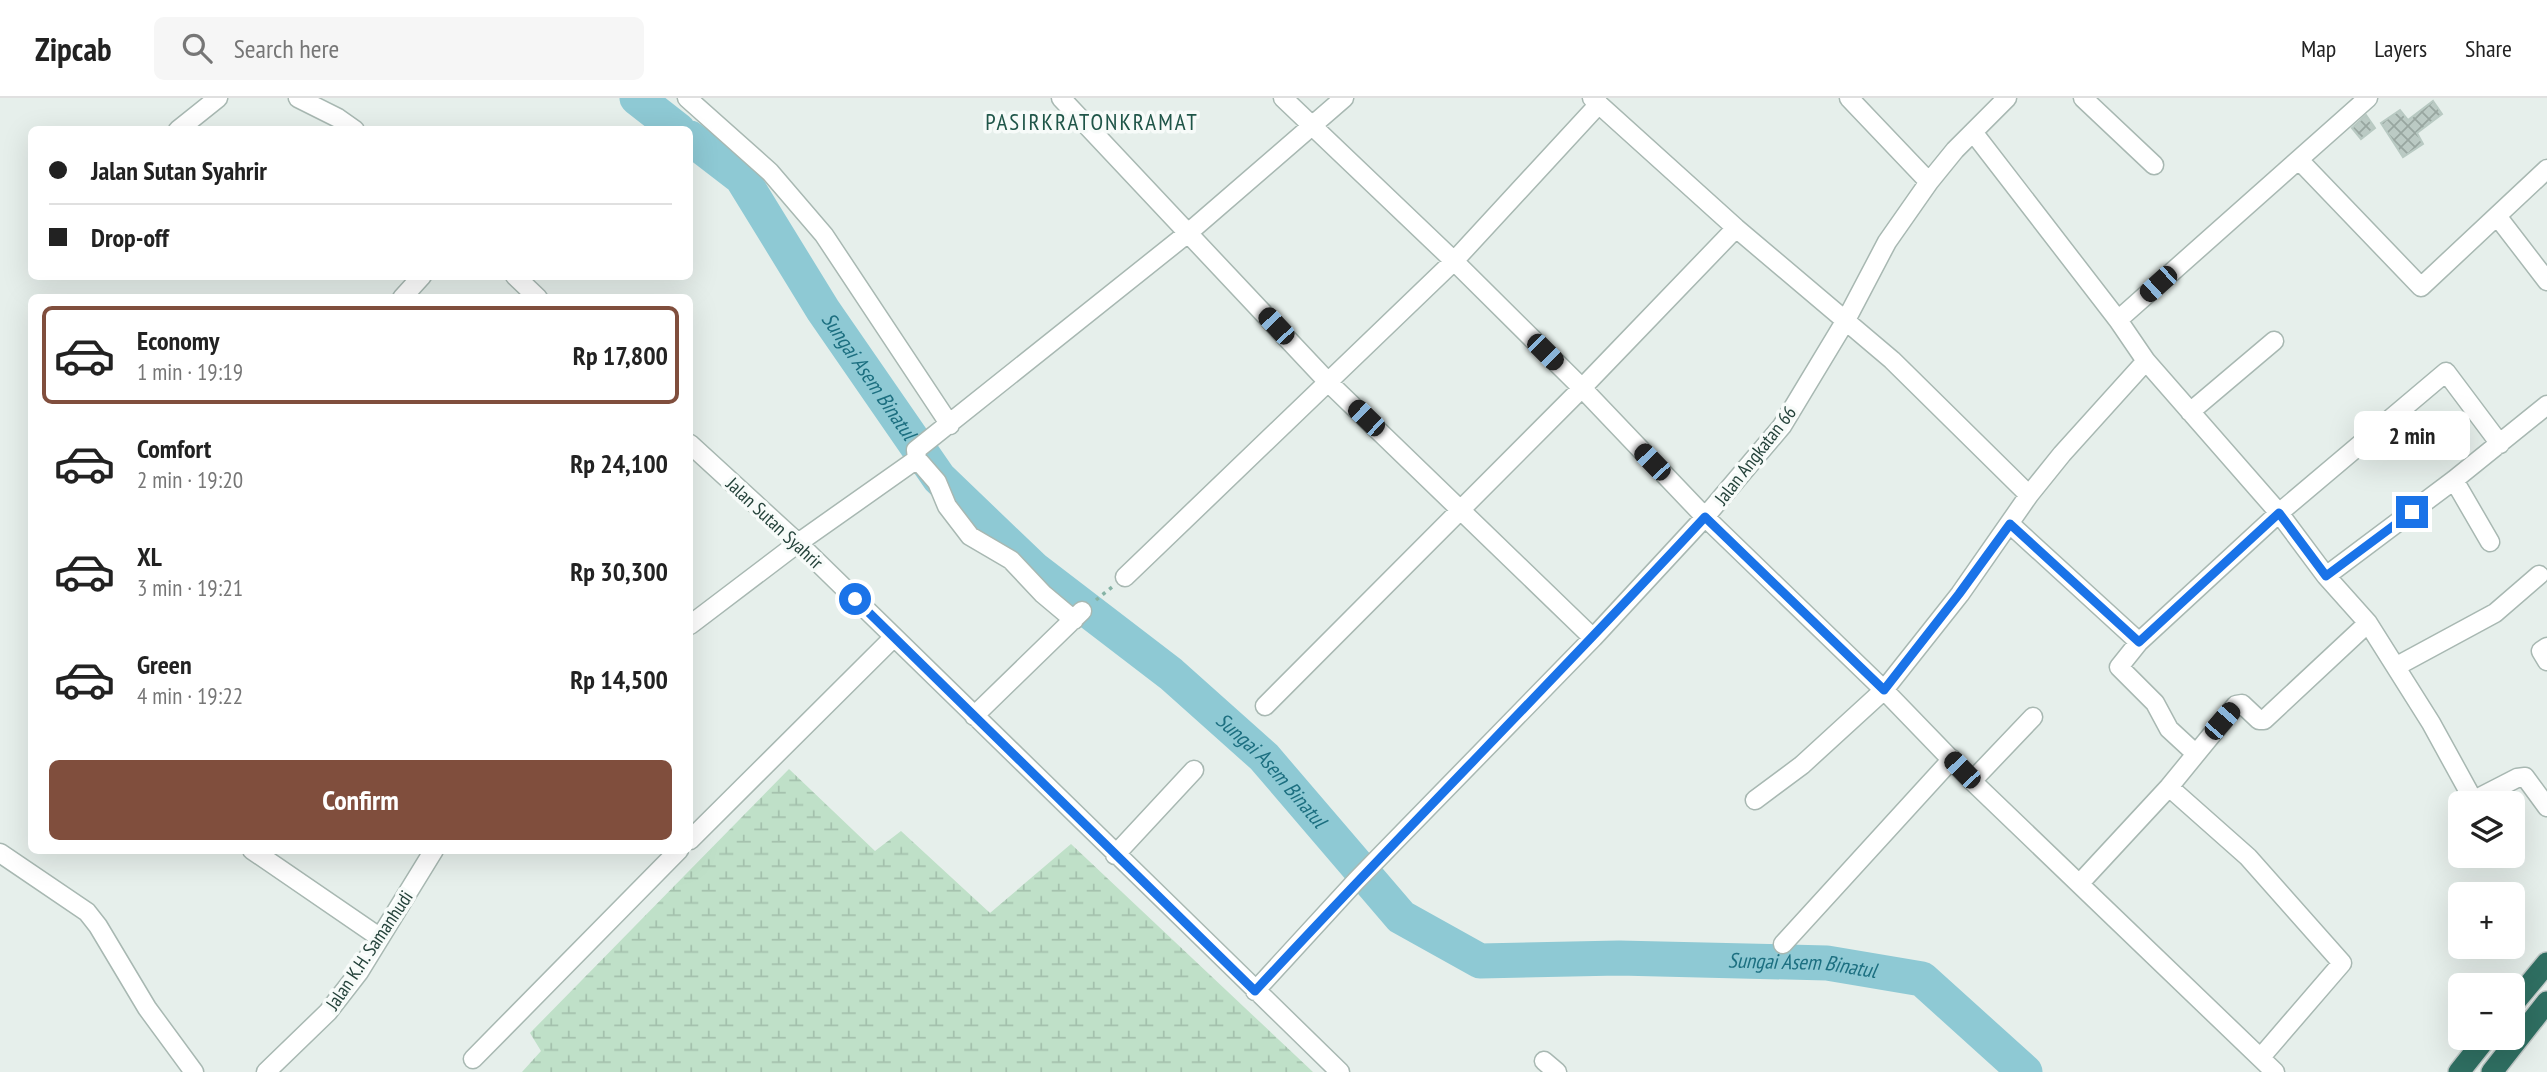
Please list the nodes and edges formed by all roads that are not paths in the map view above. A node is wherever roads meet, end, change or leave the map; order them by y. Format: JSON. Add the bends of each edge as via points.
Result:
{"nodes":[{"id":1,"x":218,"y":98,"type":"edge"},
{"id":2,"x":298,"y":98,"type":"edge"},
{"id":3,"x":687,"y":98,"type":"edge"},
{"id":4,"x":1060,"y":98,"type":"edge"},
{"id":5,"x":1283,"y":98,"type":"edge"},
{"id":6,"x":1345,"y":98,"type":"edge"},
{"id":7,"x":1849,"y":98,"type":"edge"},
{"id":8,"x":2007,"y":98,"type":"edge"},
{"id":9,"x":2083,"y":98,"type":"edge"},
{"id":10,"x":2368,"y":98,"type":"edge"},
{"id":11,"x":1595,"y":101,"type":"edge"},
{"id":12,"x":183,"y":126,"type":"edge"},
{"id":13,"x":349,"y":126,"type":"edge"},
{"id":14,"x":1312,"y":127,"type":"junction"},
{"id":15,"x":1973,"y":132,"type":"junction"},
{"id":16,"x":2299,"y":160,"type":"junction"},
{"id":17,"x":2154,"y":165,"type":"dead end"},
{"id":18,"x":2547,"y":169,"type":"edge"},
{"id":19,"x":1929,"y":182,"type":"junction"},
{"id":20,"x":2497,"y":216,"type":"junction"},
{"id":21,"x":1736,"y":228,"type":"junction"},
{"id":22,"x":1188,"y":233,"type":"junction"},
{"id":23,"x":1454,"y":261,"type":"junction"},
{"id":24,"x":418,"y":280,"type":"edge"},
{"id":25,"x":519,"y":280,"type":"edge"},
{"id":26,"x":2547,"y":281,"type":"edge"},
{"id":27,"x":406,"y":294,"type":"edge"},
{"id":28,"x":534,"y":294,"type":"edge"},
{"id":29,"x":1846,"y":320,"type":"junction"},
{"id":30,"x":2118,"y":320,"type":"junction"},
{"id":31,"x":2274,"y":341,"type":"dead end"},
{"id":32,"x":2146,"y":362,"type":"junction"},
{"id":33,"x":1328,"y":382,"type":"junction"},
{"id":34,"x":1582,"y":388,"type":"junction"},
{"id":35,"x":2547,"y":405,"type":"edge"},
{"id":36,"x":2190,"y":412,"type":"junction"},
{"id":37,"x":948,"y":426,"type":"junction"},
{"id":38,"x":2500,"y":444,"type":"junction"},
{"id":39,"x":693,"y":447,"type":"edge"},
{"id":40,"x":916,"y":455,"type":"junction"},
{"id":41,"x":2454,"y":480,"type":"junction"},
{"id":42,"x":2028,"y":495,"type":"junction"},
{"id":43,"x":1462,"y":509,"type":"junction"},
{"id":44,"x":2279,"y":513,"type":"junction"},
{"id":45,"x":1705,"y":517,"type":"junction"},
{"id":46,"x":2010,"y":524,"type":"junction"},
{"id":47,"x":2490,"y":542,"type":"dead end"},
{"id":48,"x":798,"y":543,"type":"junction"},
{"id":49,"x":2539,"y":575,"type":"dead end"},
{"id":50,"x":2326,"y":576,"type":"junction"},
{"id":51,"x":1125,"y":577,"type":"road end"},
{"id":52,"x":693,"y":623,"type":"edge"},
{"id":53,"x":2368,"y":623,"type":"junction"},
{"id":54,"x":894,"y":636,"type":"junction"},
{"id":55,"x":1593,"y":638,"type":"junction"},
{"id":56,"x":2139,"y":642,"type":"junction"},
{"id":57,"x":2547,"y":647,"type":"edge"},
{"id":58,"x":2547,"y":661,"type":"edge"},
{"id":59,"x":2397,"y":666,"type":"junction"},
{"id":60,"x":1884,"y":690,"type":"junction"},
{"id":61,"x":1265,"y":706,"type":"dead end"},
{"id":62,"x":974,"y":716,"type":"junction"},
{"id":63,"x":2033,"y":717,"type":"dead end"},
{"id":64,"x":2195,"y":753,"type":"junction"},
{"id":65,"x":1952,"y":759,"type":"junction"},
{"id":66,"x":1194,"y":770,"type":"dead end"},
{"id":67,"x":1972,"y":781,"type":"junction"},
{"id":68,"x":2169,"y":787,"type":"junction"},
{"id":69,"x":1755,"y":800,"type":"dead end"},
{"id":70,"x":2547,"y":807,"type":"edge"},
{"id":71,"x":693,"y":837,"type":"edge"},
{"id":72,"x":0,"y":853,"type":"edge"},
{"id":73,"x":258,"y":854,"type":"edge"},
{"id":74,"x":431,"y":854,"type":"edge"},
{"id":75,"x":675,"y":854,"type":"edge"},
{"id":76,"x":1115,"y":855,"type":"junction"},
{"id":77,"x":2080,"y":883,"type":"junction"},
{"id":78,"x":379,"y":936,"type":"junction"},
{"id":79,"x":1783,"y":944,"type":"dead end"},
{"id":80,"x":2547,"y":962,"type":"edge"},
{"id":81,"x":2525,"y":989,"type":"edge"},
{"id":82,"x":1255,"y":991,"type":"junction"},
{"id":83,"x":2525,"y":998,"type":"edge"},
{"id":84,"x":2546,"y":1004,"type":"edge"},
{"id":85,"x":2476,"y":1050,"type":"edge"},
{"id":86,"x":2261,"y":1057,"type":"junction"},
{"id":87,"x":473,"y":1059,"type":"dead end"},
{"id":88,"x":194,"y":1072,"type":"edge"},
{"id":89,"x":266,"y":1072,"type":"edge"},
{"id":90,"x":1340,"y":1072,"type":"edge"},
{"id":91,"x":2275,"y":1072,"type":"edge"},
{"id":92,"x":2459,"y":1072,"type":"edge"},
{"id":93,"x":2492,"y":1072,"type":"edge"}],
"edges":[{"from":1,"to":12,"type":"street"},
{"from":2,"to":13,"type":"street"},
{"from":3,"to":37,"type":"street","via":[[770,172],[824,235]]},
{"from":4,"to":22,"type":"street"},
{"from":5,"to":14,"type":"street"},
{"from":6,"to":14,"type":"street"},
{"from":7,"to":19,"type":"street"},
{"from":8,"to":15,"type":"street","name":"Jalan Angkatan 66"},
{"from":9,"to":17,"type":"street"},
{"from":10,"to":16,"type":"street"},
{"from":11,"to":21,"type":"street"},
{"from":11,"to":23,"type":"street"},
{"from":14,"to":22,"type":"street"},
{"from":14,"to":23,"type":"street"},
{"from":15,"to":19,"type":"street","name":"Jalan Angkatan 66"},
{"from":15,"to":30,"type":"street"},
{"from":16,"to":20,"type":"street","via":[[2420,287]]},
{"from":16,"to":30,"type":"street"},
{"from":18,"to":20,"type":"street"},
{"from":19,"to":29,"type":"street","name":"Jalan Angkatan 66","via":[[1887,242]]},
{"from":20,"to":26,"type":"street"},
{"from":21,"to":29,"type":"street"},
{"from":21,"to":34,"type":"street"},
{"from":22,"to":33,"type":"street"},
{"from":22,"to":37,"type":"street"},
{"from":23,"to":33,"type":"street"},
{"from":23,"to":34,"type":"street"},
{"from":24,"to":27,"type":"street"},
{"from":25,"to":28,"type":"street"},
{"from":29,"to":42,"type":"street"},
{"from":29,"to":45,"type":"street","name":"Jalan Angkatan 66","via":[[1782,426]]},
{"from":30,"to":32,"type":"street"},
{"from":31,"to":36,"type":"street"},
{"from":32,"to":36,"type":"street"},
{"from":32,"to":42,"type":"street"},
{"from":33,"to":43,"type":"street"},
{"from":33,"to":51,"type":"street"},
{"from":34,"to":43,"type":"street"},
{"from":34,"to":45,"type":"street"},
{"from":35,"to":38,"type":"street"},
{"from":36,"to":44,"type":"street"},
{"from":37,"to":40,"type":"street"},
{"from":38,"to":41,"type":"street"},
{"from":38,"to":44,"type":"street","via":[[2446,372]]},
{"from":39,"to":48,"type":"street","name":"Jalan Sutan Syahrir"},
{"from":40,"to":48,"type":"street"},
{"from":40,"to":62,"type":"street","via":[[970,536],[1011,560],[1043,594],[1078,615]]},
{"from":41,"to":47,"type":"street"},
{"from":41,"to":50,"type":"street"},
{"from":42,"to":46,"type":"street"},
{"from":43,"to":55,"type":"street"},
{"from":43,"to":61,"type":"street"},
{"from":44,"to":50,"type":"street"},
{"from":44,"to":56,"type":"street"},
{"from":45,"to":55,"type":"street","name":"Jalan Angkatan 66"},
{"from":45,"to":60,"type":"street"},
{"from":46,"to":56,"type":"street"},
{"from":46,"to":60,"type":"street"},
{"from":48,"to":52,"type":"street"},
{"from":48,"to":54,"type":"street","name":"Jalan Sutan Syahrir"},
{"from":49,"to":59,"type":"street","via":[[2495,613]]},
{"from":50,"to":53,"type":"street"},
{"from":53,"to":59,"type":"street"},
{"from":53,"to":64,"type":"street","via":[[2264,720],[2242,704],[2236,705]]},
{"from":54,"to":62,"type":"street","name":"Jalan Sutan Syahrir"},
{"from":54,"to":71,"type":"street"},
{"from":55,"to":82,"type":"street","name":"Jalan Angkatan 66"},
{"from":56,"to":64,"type":"street","via":[[2119,667],[2155,703],[2169,729]]},
{"from":57,"to":58,"type":"street","via":[[2541,651]]},
{"from":59,"to":70,"type":"street","via":[[2474,798],[2525,776]]},
{"from":60,"to":65,"type":"street"},
{"from":60,"to":69,"type":"street","via":[[1802,765]]},
{"from":62,"to":76,"type":"street","name":"Jalan Sutan Syahrir"},
{"from":63,"to":67,"type":"street"},
{"from":64,"to":68,"type":"street"},
{"from":65,"to":67,"type":"street"},
{"from":65,"to":79,"type":"street"},
{"from":66,"to":76,"type":"street"},
{"from":67,"to":77,"type":"street"},
{"from":68,"to":77,"type":"street"},
{"from":68,"to":86,"type":"street","via":[[2248,857],[2342,963]]},
{"from":72,"to":88,"type":"street","via":[[87,912]]},
{"from":73,"to":78,"type":"street"},
{"from":74,"to":78,"type":"street","name":"Jalan K.H. Samanhudi"},
{"from":75,"to":87,"type":"street"},
{"from":76,"to":82,"type":"street","name":"Jalan Sutan Syahrir"},
{"from":77,"to":86,"type":"street"},
{"from":78,"to":89,"type":"street","name":"Jalan K.H. Samanhudi","via":[[328,1012]]},
{"from":80,"to":81,"type":"highway"},
{"from":82,"to":90,"type":"street","name":"Jalan Sutan Syahrir"},
{"from":83,"to":84,"type":"street"},
{"from":84,"to":93,"type":"highway"},
{"from":85,"to":92,"type":"highway"},
{"from":86,"to":91,"type":"street"}]}
